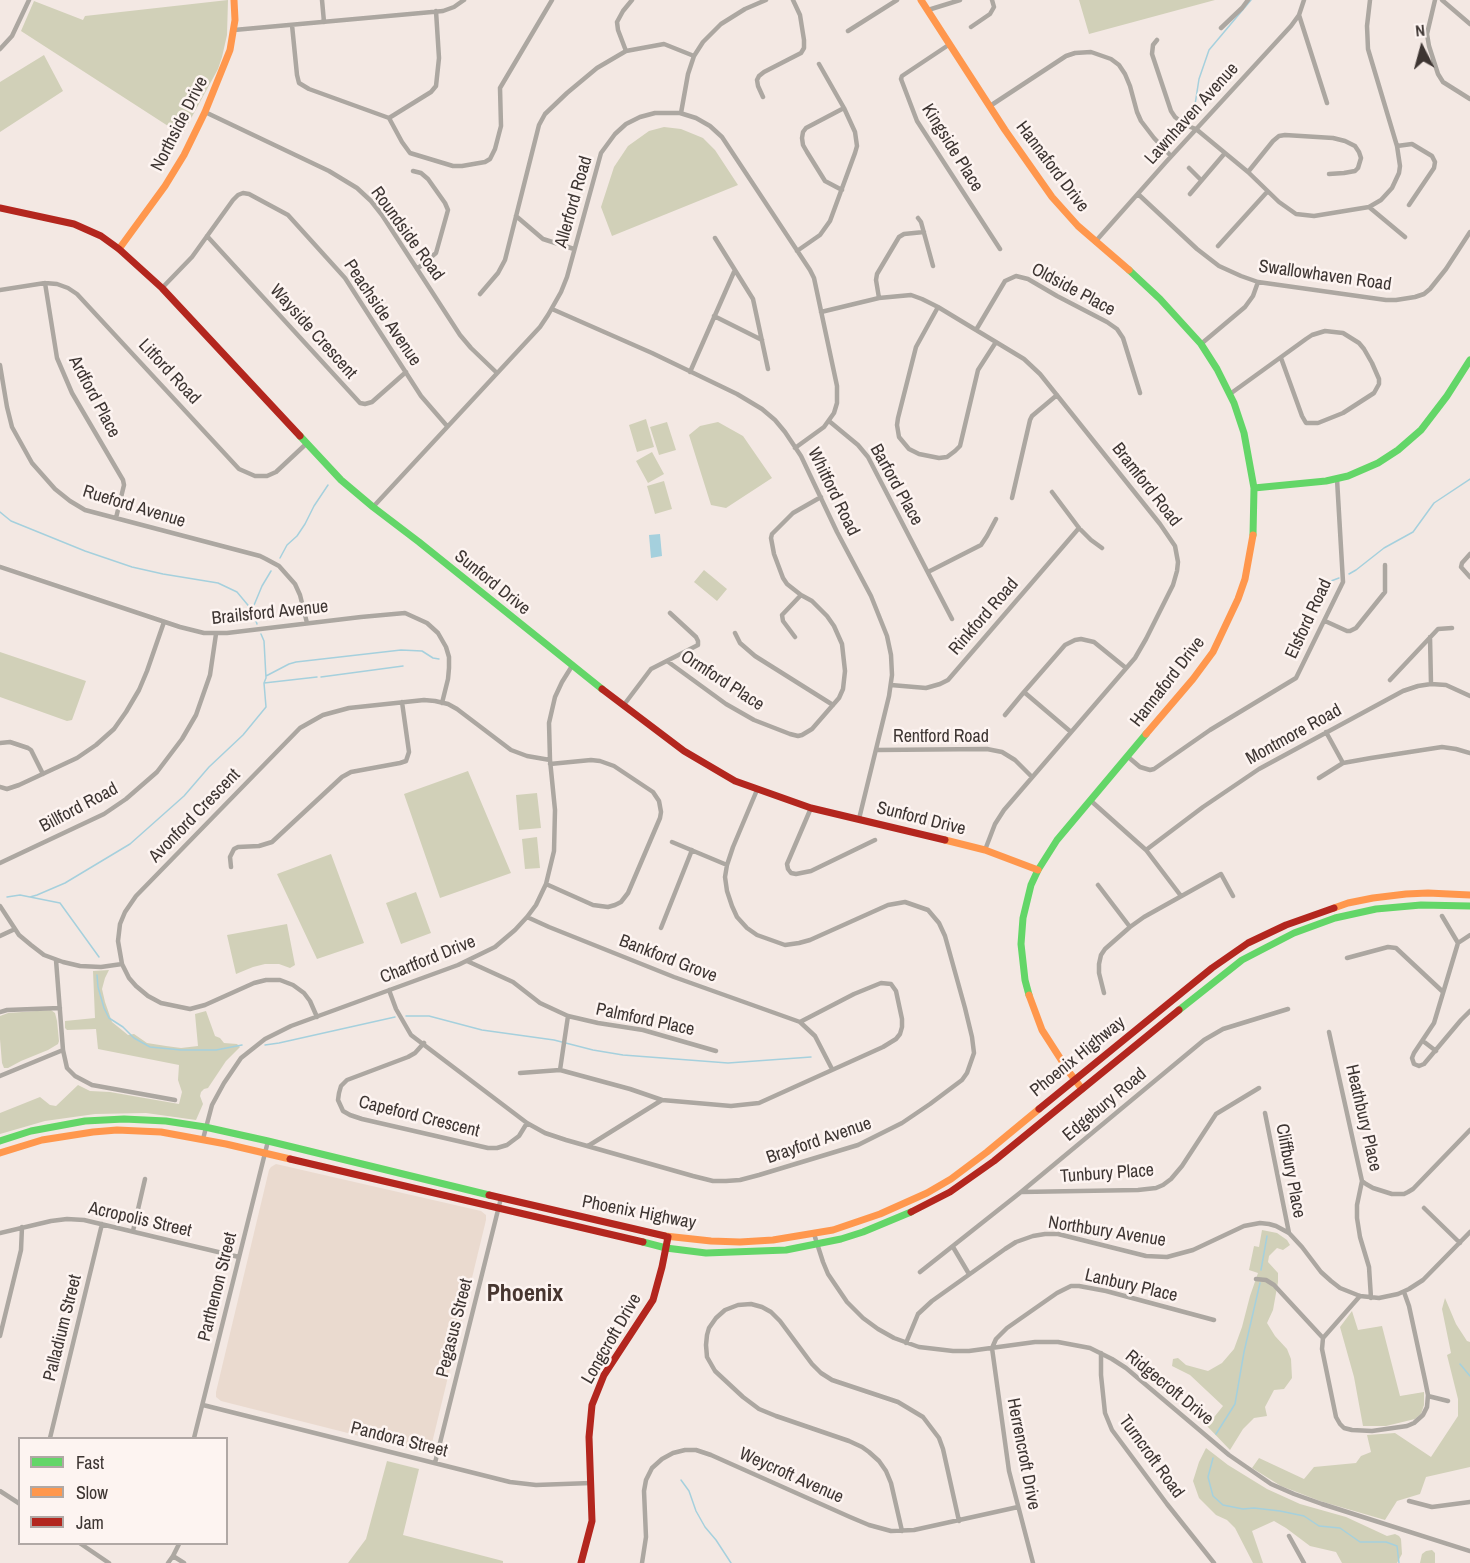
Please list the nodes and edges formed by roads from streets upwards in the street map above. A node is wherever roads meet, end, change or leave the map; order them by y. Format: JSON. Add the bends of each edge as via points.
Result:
{"nodes":[{"id":1,"x":29,"y":0,"type":"edge"},
{"id":2,"x":234,"y":0,"type":"edge"},
{"id":3,"x":322,"y":0,"type":"edge"},
{"id":4,"x":464,"y":0,"type":"edge"},
{"id":5,"x":552,"y":0,"type":"edge"},
{"id":6,"x":632,"y":0,"type":"edge"},
{"id":7,"x":766,"y":0,"type":"edge"},
{"id":8,"x":793,"y":0,"type":"edge"},
{"id":9,"x":897,"y":0,"type":"edge"},
{"id":10,"x":921,"y":0,"type":"edge"},
{"id":11,"x":960,"y":0,"type":"edge"},
{"id":12,"x":992,"y":0,"type":"edge"},
{"id":13,"x":1248,"y":0,"type":"edge"},
{"id":14,"x":1304,"y":0,"type":"edge"},
{"id":15,"x":1371,"y":0,"type":"edge"},
{"id":16,"x":1435,"y":0,"type":"edge"},
{"id":17,"x":1442,"y":0,"type":"edge"},
{"id":18,"x":928,"y":10,"type":"junction"},
{"id":19,"x":436,"y":11,"type":"junction"},
{"id":20,"x":1299,"y":15,"type":"junction"},
{"id":21,"x":324,"y":22,"type":"junction"},
{"id":22,"x":1470,"y":24,"type":"edge"},
{"id":23,"x":292,"y":25,"type":"junction"},
{"id":24,"x":971,"y":27,"type":"dead end"},
{"id":25,"x":1221,"y":28,"type":"dead end"},
{"id":26,"x":234,"y":30,"type":"junction"},
{"id":27,"x":848,"y":31,"type":"dead end"},
{"id":28,"x":1157,"y":40,"type":"dead end"},
{"id":29,"x":950,"y":44,"type":"junction"},
{"id":30,"x":0,"y":49,"type":"edge"},
{"id":31,"x":626,"y":51,"type":"junction"},
{"id":32,"x":694,"y":56,"type":"junction"},
{"id":33,"x":819,"y":64,"type":"dead end"},
{"id":34,"x":763,"y":97,"type":"dead end"},
{"id":35,"x":1470,"y":99,"type":"edge"},
{"id":36,"x":1327,"y":103,"type":"dead end"},
{"id":37,"x":990,"y":106,"type":"junction"},
{"id":38,"x":844,"y":108,"type":"junction"},
{"id":39,"x":205,"y":112,"type":"junction"},
{"id":40,"x":681,"y":113,"type":"junction"},
{"id":41,"x":389,"y":118,"type":"junction"},
{"id":42,"x":1196,"y":129,"type":"junction"},
{"id":43,"x":1397,"y":146,"type":"junction"},
{"id":44,"x":1225,"y":153,"type":"junction"},
{"id":45,"x":1171,"y":156,"type":"junction"},
{"id":46,"x":1189,"y":168,"type":"dead end"},
{"id":47,"x":412,"y":171,"type":"dead end"},
{"id":48,"x":1248,"y":172,"type":"junction"},
{"id":49,"x":1329,"y":174,"type":"dead end"},
{"id":50,"x":1201,"y":180,"type":"junction"},
{"id":51,"x":842,"y":190,"type":"junction"},
{"id":52,"x":1267,"y":192,"type":"junction"},
{"id":53,"x":1138,"y":194,"type":"junction"},
{"id":54,"x":1190,"y":194,"type":"dead end"},
{"id":55,"x":1409,"y":206,"type":"dead end"},
{"id":56,"x":1369,"y":207,"type":"junction"},
{"id":57,"x":0,"y":208,"type":"edge"},
{"id":58,"x":516,"y":216,"type":"junction"},
{"id":59,"x":920,"y":220,"type":"dead end"},
{"id":60,"x":924,"y":232,"type":"junction"},
{"id":61,"x":1470,"y":232,"type":"edge"},
{"id":62,"x":207,"y":236,"type":"junction"},
{"id":63,"x":1405,"y":237,"type":"dead end"},
{"id":64,"x":715,"y":238,"type":"dead end"},
{"id":65,"x":1095,"y":243,"type":"junction"},
{"id":66,"x":1218,"y":246,"type":"dead end"},
{"id":67,"x":119,"y":249,"type":"junction"},
{"id":68,"x":574,"y":249,"type":"junction"},
{"id":69,"x":1000,"y":249,"type":"dead end"},
{"id":70,"x":797,"y":251,"type":"junction"},
{"id":71,"x":932,"y":263,"type":"dead end"},
{"id":72,"x":417,"y":269,"type":"junction"},
{"id":73,"x":734,"y":272,"type":"junction"},
{"id":74,"x":1258,"y":282,"type":"junction"},
{"id":75,"x":45,"y":283,"type":"junction"},
{"id":76,"x":162,"y":288,"type":"junction"},
{"id":77,"x":0,"y":290,"type":"edge"},
{"id":78,"x":480,"y":294,"type":"dead end"},
{"id":79,"x":879,"y":298,"type":"junction"},
{"id":80,"x":938,"y":307,"type":"junction"},
{"id":81,"x":552,"y":309,"type":"junction"},
{"id":82,"x":821,"y":312,"type":"junction"},
{"id":83,"x":714,"y":316,"type":"junction"},
{"id":84,"x":976,"y":330,"type":"junction"},
{"id":85,"x":762,"y":340,"type":"junction"},
{"id":86,"x":996,"y":342,"type":"junction"},
{"id":87,"x":1201,"y":344,"type":"junction"},
{"id":88,"x":1281,"y":358,"type":"junction"},
{"id":89,"x":1469,"y":363,"type":"edge"},
{"id":90,"x":0,"y":365,"type":"edge"},
{"id":91,"x":768,"y":369,"type":"dead end"},
{"id":92,"x":406,"y":372,"type":"junction"},
{"id":93,"x":690,"y":372,"type":"junction"},
{"id":94,"x":497,"y":373,"type":"junction"},
{"id":95,"x":1140,"y":393,"type":"dead end"},
{"id":96,"x":1230,"y":394,"type":"junction"},
{"id":97,"x":1056,"y":395,"type":"junction"},
{"id":98,"x":829,"y":421,"type":"junction"},
{"id":99,"x":447,"y":426,"type":"junction"},
{"id":100,"x":306,"y":444,"type":"junction"},
{"id":101,"x":795,"y":448,"type":"junction"},
{"id":102,"x":1337,"y":479,"type":"junction"},
{"id":103,"x":1254,"y":488,"type":"junction"},
{"id":104,"x":1052,"y":492,"type":"dead end"},
{"id":105,"x":821,"y":497,"type":"junction"},
{"id":106,"x":1012,"y":498,"type":"dead end"},
{"id":107,"x":373,"y":507,"type":"junction"},
{"id":108,"x":116,"y":518,"type":"junction"},
{"id":109,"x":996,"y":519,"type":"dead end"},
{"id":110,"x":1079,"y":528,"type":"junction"},
{"id":111,"x":1102,"y":548,"type":"dead end"},
{"id":112,"x":1470,"y":554,"type":"edge"},
{"id":113,"x":1385,"y":565,"type":"dead end"},
{"id":114,"x":0,"y":567,"type":"edge"},
{"id":115,"x":928,"y":572,"type":"junction"},
{"id":116,"x":1470,"y":577,"type":"edge"},
{"id":117,"x":801,"y":595,"type":"junction"},
{"id":118,"x":670,"y":613,"type":"dead end"},
{"id":119,"x":952,"y":619,"type":"dead end"},
{"id":120,"x":1325,"y":621,"type":"junction"},
{"id":121,"x":164,"y":622,"type":"junction"},
{"id":122,"x":308,"y":623,"type":"junction"},
{"id":123,"x":1452,"y":628,"type":"dead end"},
{"id":124,"x":735,"y":633,"type":"dead end"},
{"id":125,"x":216,"y":634,"type":"junction"},
{"id":126,"x":795,"y":637,"type":"dead end"},
{"id":127,"x":1430,"y":638,"type":"junction"},
{"id":128,"x":667,"y":661,"type":"junction"},
{"id":129,"x":572,"y":666,"type":"junction"},
{"id":130,"x":1126,"y":668,"type":"junction"},
{"id":131,"x":1390,"y":680,"type":"dead end"},
{"id":132,"x":1431,"y":684,"type":"junction"},
{"id":133,"x":891,"y":685,"type":"junction"},
{"id":134,"x":1024,"y":692,"type":"junction"},
{"id":135,"x":1470,"y":696,"type":"edge"},
{"id":136,"x":402,"y":702,"type":"junction"},
{"id":137,"x":442,"y":702,"type":"junction"},
{"id":138,"x":833,"y":705,"type":"junction"},
{"id":139,"x":623,"y":706,"type":"junction"},
{"id":140,"x":1005,"y":715,"type":"dead end"},
{"id":141,"x":1071,"y":732,"type":"junction"},
{"id":142,"x":1326,"y":732,"type":"junction"},
{"id":143,"x":0,"y":743,"type":"edge"},
{"id":144,"x":876,"y":750,"type":"junction"},
{"id":145,"x":1470,"y":753,"type":"edge"},
{"id":146,"x":1127,"y":756,"type":"junction"},
{"id":147,"x":550,"y":762,"type":"junction"},
{"id":148,"x":1343,"y":763,"type":"junction"},
{"id":149,"x":44,"y":774,"type":"junction"},
{"id":150,"x":1032,"y":777,"type":"junction"},
{"id":151,"x":1319,"y":778,"type":"dead end"},
{"id":152,"x":0,"y":787,"type":"edge"},
{"id":153,"x":757,"y":790,"type":"junction"},
{"id":154,"x":1090,"y":800,"type":"junction"},
{"id":155,"x":811,"y":808,"type":"junction"},
{"id":156,"x":859,"y":819,"type":"junction"},
{"id":157,"x":875,"y":840,"type":"dead end"},
{"id":158,"x":672,"y":842,"type":"dead end"},
{"id":159,"x":692,"y":850,"type":"junction"},
{"id":160,"x":985,"y":850,"type":"junction"},
{"id":161,"x":1146,"y":850,"type":"junction"},
{"id":162,"x":0,"y":863,"type":"edge"},
{"id":163,"x":727,"y":865,"type":"junction"},
{"id":164,"x":231,"y":867,"type":"dead end"},
{"id":165,"x":1038,"y":870,"type":"junction"},
{"id":166,"x":546,"y":884,"type":"junction"},
{"id":167,"x":1098,"y":885,"type":"dead end"},
{"id":168,"x":1470,"y":895,"type":"edge"},
{"id":169,"x":1181,"y":896,"type":"junction"},
{"id":170,"x":1233,"y":896,"type":"dead end"},
{"id":171,"x":0,"y":906,"type":"edge"},
{"id":172,"x":1470,"y":906,"type":"edge"},
{"id":173,"x":1442,"y":916,"type":"dead end"},
{"id":174,"x":527,"y":917,"type":"junction"},
{"id":175,"x":1130,"y":927,"type":"junction"},
{"id":176,"x":661,"y":928,"type":"dead end"},
{"id":177,"x":15,"y":929,"type":"junction"},
{"id":178,"x":1470,"y":935,"type":"edge"},
{"id":179,"x":0,"y":936,"type":"edge"},
{"id":180,"x":1458,"y":943,"type":"junction"},
{"id":181,"x":1347,"y":957,"type":"dead end"},
{"id":182,"x":56,"y":960,"type":"junction"},
{"id":183,"x":467,"y":961,"type":"junction"},
{"id":184,"x":122,"y":964,"type":"junction"},
{"id":185,"x":388,"y":990,"type":"junction"},
{"id":186,"x":1442,"y":991,"type":"junction"},
{"id":187,"x":1104,"y":993,"type":"dead end"},
{"id":188,"x":60,"y":1008,"type":"junction"},
{"id":189,"x":1288,"y":1009,"type":"dead end"},
{"id":190,"x":1470,"y":1011,"type":"edge"},
{"id":191,"x":0,"y":1012,"type":"edge"},
{"id":192,"x":568,"y":1016,"type":"junction"},
{"id":193,"x":317,"y":1017,"type":"junction"},
{"id":194,"x":800,"y":1023,"type":"junction"},
{"id":195,"x":1329,"y":1032,"type":"dead end"},
{"id":196,"x":1423,"y":1041,"type":"junction"},
{"id":197,"x":424,"y":1043,"type":"junction"},
{"id":198,"x":63,"y":1050,"type":"junction"},
{"id":199,"x":716,"y":1051,"type":"dead end"},
{"id":200,"x":1436,"y":1051,"type":"junction"},
{"id":201,"x":832,"y":1069,"type":"junction"},
{"id":202,"x":560,"y":1070,"type":"junction"},
{"id":203,"x":520,"y":1073,"type":"dead end"},
{"id":204,"x":0,"y":1076,"type":"edge"},
{"id":205,"x":1075,"y":1079,"type":"junction"},
{"id":206,"x":1259,"y":1088,"type":"dead end"},
{"id":207,"x":1082,"y":1089,"type":"junction"},
{"id":208,"x":175,"y":1100,"type":"dead end"},
{"id":209,"x":662,"y":1100,"type":"junction"},
{"id":210,"x":1265,"y":1113,"type":"dead end"},
{"id":211,"x":527,"y":1123,"type":"junction"},
{"id":212,"x":205,"y":1127,"type":"junction"},
{"id":213,"x":1470,"y":1130,"type":"edge"},
{"id":214,"x":202,"y":1139,"type":"junction"},
{"id":215,"x":0,"y":1141,"type":"edge"},
{"id":216,"x":267,"y":1141,"type":"junction"},
{"id":217,"x":588,"y":1146,"type":"junction"},
{"id":218,"x":0,"y":1153,"type":"edge"},
{"id":219,"x":265,"y":1153,"type":"junction"},
{"id":220,"x":145,"y":1179,"type":"dead end"},
{"id":221,"x":1362,"y":1181,"type":"junction"},
{"id":222,"x":1021,"y":1192,"type":"junction"},
{"id":223,"x":501,"y":1198,"type":"junction"},
{"id":224,"x":1424,"y":1208,"type":"dead end"},
{"id":225,"x":498,"y":1209,"type":"junction"},
{"id":226,"x":102,"y":1224,"type":"junction"},
{"id":227,"x":22,"y":1227,"type":"junction"},
{"id":228,"x":134,"y":1231,"type":"junction"},
{"id":229,"x":1470,"y":1232,"type":"edge"},
{"id":230,"x":0,"y":1233,"type":"edge"},
{"id":231,"x":1289,"y":1233,"type":"junction"},
{"id":232,"x":814,"y":1234,"type":"junction"},
{"id":233,"x":668,"y":1237,"type":"junction"},
{"id":234,"x":1460,"y":1243,"type":"junction"},
{"id":235,"x":816,"y":1244,"type":"junction"},
{"id":236,"x":953,"y":1247,"type":"junction"},
{"id":237,"x":666,"y":1248,"type":"junction"},
{"id":238,"x":239,"y":1257,"type":"junction"},
{"id":239,"x":921,"y":1272,"type":"dead end"},
{"id":240,"x":969,"y":1274,"type":"junction"},
{"id":241,"x":1256,"y":1279,"type":"dead end"},
{"id":242,"x":1404,"y":1292,"type":"junction"},
{"id":243,"x":1360,"y":1296,"type":"junction"},
{"id":244,"x":1371,"y":1298,"type":"junction"},
{"id":245,"x":1214,"y":1320,"type":"dead end"},
{"id":246,"x":0,"y":1335,"type":"edge"},
{"id":247,"x":1323,"y":1338,"type":"junction"},
{"id":248,"x":906,"y":1343,"type":"junction"},
{"id":249,"x":992,"y":1348,"type":"junction"},
{"id":250,"x":1101,"y":1353,"type":"junction"},
{"id":251,"x":1428,"y":1396,"type":"junction"},
{"id":252,"x":1448,"y":1401,"type":"dead end"},
{"id":253,"x":202,"y":1405,"type":"junction"},
{"id":254,"x":50,"y":1437,"type":"edge"},
{"id":255,"x":194,"y":1437,"type":"edge"},
{"id":256,"x":435,"y":1463,"type":"junction"},
{"id":257,"x":591,"y":1483,"type":"junction"},
{"id":258,"x":0,"y":1491,"type":"edge"},
{"id":259,"x":1409,"y":1501,"type":"dead end"},
{"id":260,"x":1470,"y":1502,"type":"edge"},
{"id":261,"x":18,"y":1503,"type":"edge"},
{"id":262,"x":1018,"y":1508,"type":"junction"},
{"id":263,"x":959,"y":1521,"type":"junction"},
{"id":264,"x":902,"y":1531,"type":"junction"},
{"id":265,"x":1289,"y":1536,"type":"dead end"},
{"id":266,"x":82,"y":1545,"type":"edge"},
{"id":267,"x":178,"y":1545,"type":"edge"},
{"id":268,"x":1470,"y":1551,"type":"edge"},
{"id":269,"x":173,"y":1556,"type":"junction"},
{"id":270,"x":109,"y":1563,"type":"edge"},
{"id":271,"x":168,"y":1563,"type":"edge"},
{"id":272,"x":184,"y":1563,"type":"edge"},
{"id":273,"x":581,"y":1563,"type":"edge"},
{"id":274,"x":642,"y":1563,"type":"edge"},
{"id":275,"x":1033,"y":1563,"type":"edge"},
{"id":276,"x":1214,"y":1563,"type":"edge"},
{"id":277,"x":1304,"y":1563,"type":"edge"}],
"edges":[{"from":1,"to":30,"type":"street","via":[[12,36]]},
{"from":2,"to":26,"type":"street","name":"Northside Drive"},
{"from":3,"to":21,"type":"street"},
{"from":4,"to":19,"type":"street"},
{"from":5,"to":41,"type":"street","via":[[500,88],[501,126],[490,159],[453,166],[410,153]]},
{"from":6,"to":31,"type":"street","via":[[618,22]]},
{"from":7,"to":32,"type":"street","via":[[721,24]]},
{"from":8,"to":34,"type":"street","via":[[800,15],[804,48],[759,76]]},
{"from":9,"to":27,"type":"street"},
{"from":10,"to":18,"type":"street","name":"Hannaford Drive"},
{"from":11,"to":18,"type":"street"},
{"from":12,"to":24,"type":"street","via":[[990,15]]},
{"from":13,"to":25,"type":"street"},
{"from":14,"to":20,"type":"street","name":"Lawnhaven Avenue"},
{"from":15,"to":43,"type":"street","via":[[1368,49]]},
{"from":16,"to":35,"type":"street","via":[[1427,34],[1438,74],[1443,82]]},
{"from":17,"to":22,"type":"street"},
{"from":18,"to":29,"type":"street","name":"Hannaford Drive"},
{"from":19,"to":21,"type":"street"},
{"from":19,"to":41,"type":"street","via":[[436,86]]},
{"from":20,"to":36,"type":"street"},
{"from":20,"to":42,"type":"street","name":"Lawnhaven Avenue"},
{"from":21,"to":23,"type":"street"},
{"from":23,"to":26,"type":"street"},
{"from":23,"to":41,"type":"street","via":[[299,83]]},
{"from":26,"to":39,"type":"street","name":"Northside Drive"},
{"from":28,"to":42,"type":"street","via":[[1152,54],[1171,111],[1179,121]]},
{"from":29,"to":37,"type":"street","name":"Hannaford Drive"},
{"from":29,"to":69,"type":"street","name":"Kingside Place","via":[[901,79],[917,120]]},
{"from":31,"to":32,"type":"street","via":[[664,44]]},
{"from":31,"to":58,"type":"street","via":[[597,68],[541,120]]},
{"from":32,"to":40,"type":"street"},
{"from":33,"to":38,"type":"street"},
{"from":37,"to":45,"type":"street","via":[[1066,56],[1091,52],[1119,65],[1131,86],[1141,121]]},
{"from":37,"to":65,"type":"street","name":"Hannaford Drive","via":[[1052,197]]},
{"from":38,"to":51,"type":"street","via":[[857,146]]},
{"from":38,"to":51,"type":"street","via":[[806,128],[802,138],[825,181]]},
{"from":39,"to":67,"type":"street","name":"Northside Drive","via":[[165,186]]},
{"from":39,"to":72,"type":"street","name":"Roundside Road","via":[[357,188],[382,215]]},
{"from":40,"to":68,"type":"street","name":"Allerford Road","via":[[640,117],[609,140],[598,160]]},
{"from":40,"to":70,"type":"street","name":"Allerford Road","via":[[703,122],[722,137]]},
{"from":42,"to":44,"type":"street"},
{"from":42,"to":45,"type":"street","name":"Lawnhaven Avenue"},
{"from":43,"to":55,"type":"street","via":[[1413,144],[1435,162]]},
{"from":43,"to":56,"type":"street","via":[[1400,166],[1396,182],[1387,195]]},
{"from":44,"to":48,"type":"street"},
{"from":44,"to":50,"type":"street"},
{"from":45,"to":53,"type":"street","name":"Lawnhaven Avenue"},
{"from":46,"to":50,"type":"street"},
{"from":47,"to":72,"type":"street","via":[[428,179],[448,210],[439,248]]},
{"from":48,"to":49,"type":"street","via":[[1279,136],[1333,138],[1355,146],[1361,158],[1358,168]]},
{"from":48,"to":52,"type":"street"},
{"from":50,"to":54,"type":"street"},
{"from":51,"to":70,"type":"street","via":[[826,227]]},
{"from":52,"to":56,"type":"street","via":[[1296,214],[1314,216]]},
{"from":52,"to":66,"type":"street"},
{"from":53,"to":65,"type":"street","name":"Lawnhaven Avenue"},
{"from":53,"to":74,"type":"street","name":"Swallowhaven Road","via":[[1219,266]]},
{"from":56,"to":63,"type":"street"},
{"from":57,"to":67,"type":"street","name":"Sunford Drive","via":[[74,224]]},
{"from":58,"to":68,"type":"street","via":[[543,240]]},
{"from":58,"to":78,"type":"street","via":[[503,266]]},
{"from":59,"to":60,"type":"street"},
{"from":60,"to":71,"type":"street"},
{"from":60,"to":79,"type":"street","via":[[899,237],[877,274]]},
{"from":61,"to":74,"type":"street","name":"Swallowhaven Road","via":[[1430,289],[1405,300]]},
{"from":62,"to":76,"type":"street","name":"Peachside Avenue"},
{"from":62,"to":92,"type":"street","name":"Wayside Crescent","via":[[360,403],[372,402]]},
{"from":62,"to":92,"type":"street","name":"Peachside Avenue","via":[[233,200],[243,193],[281,210],[345,278]]},
{"from":64,"to":73,"type":"street"},
{"from":65,"to":87,"type":"street","name":"Hannaford Drive","via":[[1160,299]]},
{"from":67,"to":76,"type":"street","name":"Sunford Drive"},
{"from":68,"to":81,"type":"street","name":"Allerford Road","via":[[567,277]]},
{"from":70,"to":82,"type":"street","name":"Allerford Road","via":[[814,278]]},
{"from":72,"to":94,"type":"street","name":"Roundside Road","via":[[460,335]]},
{"from":73,"to":83,"type":"street"},
{"from":73,"to":85,"type":"street","via":[[753,299]]},
{"from":74,"to":87,"type":"street","via":[[1245,307]]},
{"from":75,"to":77,"type":"street","name":"Litford Road"},
{"from":75,"to":100,"type":"street","name":"Litford Road","via":[[77,294],[239,469],[267,476]]},
{"from":75,"to":108,"type":"street","name":"Ardford Place","via":[[60,366],[123,480]]},
{"from":76,"to":100,"type":"street","name":"Sunford Drive"},
{"from":79,"to":80,"type":"street","name":"Bramford Road","via":[[911,295]]},
{"from":79,"to":82,"type":"street","name":"Bramford Road"},
{"from":80,"to":84,"type":"street","name":"Bramford Road"},
{"from":80,"to":86,"type":"street","via":[[916,347],[898,418],[899,437],[909,449],[939,458],[956,451],[978,370]]},
{"from":81,"to":93,"type":"street","name":"Whitford Road"},
{"from":81,"to":94,"type":"street","name":"Allerford Road"},
{"from":82,"to":98,"type":"street","name":"Allerford Road","via":[[838,393]]},
{"from":83,"to":85,"type":"street"},
{"from":83,"to":93,"type":"street"},
{"from":84,"to":86,"type":"street","name":"Bramford Road"},
{"from":84,"to":95,"type":"street","name":"Oldside Place","via":[[1005,281],[1016,276],[1028,279],[1117,329]]},
{"from":85,"to":91,"type":"street"},
{"from":86,"to":97,"type":"street","name":"Bramford Road","via":[[1024,359]]},
{"from":87,"to":96,"type":"street","name":"Hannaford Drive"},
{"from":88,"to":88,"type":"street","via":[[1312,335],[1325,331],[1343,333],[1364,349],[1379,384],[1374,393],[1343,414],[1306,423]]},
{"from":88,"to":96,"type":"street"},
{"from":89,"to":102,"type":"street","via":[[1437,410],[1410,440],[1378,463]]},
{"from":90,"to":108,"type":"street","name":"Rueford Avenue","via":[[12,427],[32,464],[70,501],[85,510]]},
{"from":92,"to":99,"type":"street","name":"Peachside Avenue"},
{"from":93,"to":101,"type":"street","name":"Whitford Road","via":[[762,409]]},
{"from":94,"to":99,"type":"street","name":"Allerford Road"},
{"from":96,"to":103,"type":"street","name":"Hannaford Drive","via":[[1244,433]]},
{"from":97,"to":106,"type":"street","via":[[1030,420]]},
{"from":97,"to":130,"type":"street","name":"Bramford Road","via":[[1175,546],[1178,562],[1173,585],[1146,639]]},
{"from":98,"to":101,"type":"street"},
{"from":98,"to":115,"type":"street","name":"Barford Place","via":[[868,457]]},
{"from":99,"to":107,"type":"street","name":"Allerford Road"},
{"from":100,"to":107,"type":"street","name":"Sunford Drive"},
{"from":101,"to":105,"type":"street","name":"Whitford Road"},
{"from":102,"to":103,"type":"street"},
{"from":102,"to":120,"type":"street","name":"Elsford Road","via":[[1344,579]]},
{"from":103,"to":146,"type":"street","name":"Hannaford Drive","via":[[1245,579],[1224,633],[1193,679]]},
{"from":104,"to":110,"type":"street"},
{"from":105,"to":117,"type":"street","name":"Ormford Place","via":[[793,513],[771,538],[783,578]]},
{"from":105,"to":133,"type":"street","name":"Whitford Road","via":[[880,618],[891,655]]},
{"from":107,"to":129,"type":"street","name":"Sunford Drive"},
{"from":108,"to":122,"type":"street","name":"Rueford Avenue","via":[[260,556],[279,566],[295,584]]},
{"from":109,"to":115,"type":"street","via":[[981,545]]},
{"from":110,"to":111,"type":"street"},
{"from":110,"to":133,"type":"street","name":"Rinkford Road","via":[[948,680],[926,688]]},
{"from":112,"to":116,"type":"street","via":[[1461,567]]},
{"from":113,"to":120,"type":"street","via":[[1385,591],[1356,628],[1347,631]]},
{"from":114,"to":121,"type":"street","name":"Brailsford Avenue"},
{"from":115,"to":119,"type":"street","name":"Barford Place"},
{"from":117,"to":126,"type":"street","via":[[782,615]]},
{"from":117,"to":138,"type":"street","name":"Ormford Place","via":[[827,616],[842,644],[844,683]]},
{"from":118,"to":128,"type":"street","name":"Ormford Place","via":[[699,643]]},
{"from":120,"to":146,"type":"street","name":"Elsford Road","via":[[1292,682],[1210,730],[1154,769],[1140,767]]},
{"from":121,"to":125,"type":"street","name":"Brailsford Avenue"},
{"from":121,"to":149,"type":"street","via":[[139,690],[114,729],[77,758]]},
{"from":122,"to":125,"type":"street","name":"Brailsford Avenue"},
{"from":122,"to":137,"type":"street","name":"Brailsford Avenue","via":[[405,614],[427,623],[438,633],[449,657]]},
{"from":123,"to":127,"type":"street","via":[[1438,629]]},
{"from":124,"to":138,"type":"street","via":[[740,644],[755,656]]},
{"from":125,"to":162,"type":"street","name":"Billford Road","via":[[210,675],[198,708],[182,740],[157,772],[104,814]]},
{"from":127,"to":131,"type":"street"},
{"from":127,"to":132,"type":"street"},
{"from":128,"to":138,"type":"street","name":"Ormford Place","via":[[726,704],[790,734],[807,733]]},
{"from":128,"to":139,"type":"street","name":"Ormford Place","via":[[648,671]]},
{"from":129,"to":139,"type":"street","name":"Sunford Drive"},
{"from":129,"to":147,"type":"street","name":"Chartford Drive","via":[[553,705]]},
{"from":130,"to":134,"type":"street","via":[[1094,642],[1075,640],[1065,645]]},
{"from":130,"to":141,"type":"street","name":"Bramford Road"},
{"from":132,"to":135,"type":"street","via":[[1446,685]]},
{"from":132,"to":142,"type":"street","name":"Montmore Road","via":[[1411,688]]},
{"from":133,"to":144,"type":"street","name":"Whitford Road"},
{"from":134,"to":140,"type":"street"},
{"from":134,"to":141,"type":"street"},
{"from":136,"to":137,"type":"street","name":"Avonford Crescent"},
{"from":136,"to":164,"type":"street","via":[[409,752],[405,761],[342,777],[275,839],[265,845],[234,849]]},
{"from":136,"to":184,"type":"street","name":"Avonford Crescent","via":[[338,710],[300,728],[136,896],[120,924]]},
{"from":137,"to":147,"type":"street","name":"Avonford Crescent","via":[[511,750]]},
{"from":139,"to":153,"type":"street","name":"Sunford Drive","via":[[684,751]]},
{"from":141,"to":150,"type":"street","name":"Bramford Road"},
{"from":142,"to":148,"type":"street"},
{"from":142,"to":161,"type":"street","name":"Montmore Road","via":[[1243,779]]},
{"from":143,"to":149,"type":"street","via":[[10,742],[31,750]]},
{"from":144,"to":150,"type":"street","name":"Rentford Road","via":[[987,749],[1015,760]]},
{"from":144,"to":156,"type":"street","name":"Whitford Road"},
{"from":145,"to":148,"type":"street","via":[[1442,747]]},
{"from":146,"to":154,"type":"street","name":"Hannaford Drive"},
{"from":147,"to":166,"type":"street","name":"Chartford Drive","via":[[555,832]]},
{"from":147,"to":166,"type":"street","name":"Avonford Crescent","via":[[591,760],[614,766],[653,792],[660,812],[621,902],[608,907],[593,905]]},
{"from":148,"to":151,"type":"street"},
{"from":149,"to":152,"type":"street","via":[[12,788]]},
{"from":150,"to":160,"type":"street","name":"Bramford Road","via":[[999,818]]},
{"from":153,"to":155,"type":"street","name":"Sunford Drive"},
{"from":153,"to":163,"type":"street","name":"Brayford Avenue"},
{"from":154,"to":161,"type":"street"},
{"from":154,"to":165,"type":"street","name":"Hannaford Drive"},
{"from":155,"to":156,"type":"street","name":"Sunford Drive"},
{"from":155,"to":157,"type":"street","via":[[787,864],[791,873],[811,871]]},
{"from":156,"to":160,"type":"street","name":"Sunford Drive"},
{"from":158,"to":159,"type":"street"},
{"from":159,"to":163,"type":"street"},
{"from":159,"to":176,"type":"street"},
{"from":160,"to":165,"type":"street","name":"Sunford Drive"},
{"from":161,"to":169,"type":"street"},
{"from":163,"to":217,"type":"street","name":"Brayford Avenue","via":[[726,891],[737,917],[757,935],[785,945],[810,940],[888,905],[905,902],[928,910],[945,936],[972,1037],[974,1053],[967,1073],[930,1104],[879,1135],[819,1158],[740,1180],[713,1181]]},
{"from":165,"to":205,"type":"street","name":"Hannaford Drive","via":[[1023,918],[1025,980],[1042,1029]]},
{"from":166,"to":174,"type":"street","name":"Chartford Drive"},
{"from":167,"to":175,"type":"street"},
{"from":168,"to":205,"type":"street","name":"Phoenix Highway","via":[[1428,893],[1373,898],[1348,903],[1269,932],[1212,968]]},
{"from":169,"to":170,"type":"street","via":[[1221,874]]},
{"from":169,"to":175,"type":"street"},
{"from":171,"to":177,"type":"street"},
{"from":172,"to":207,"type":"street","name":"Phoenix Highway","via":[[1421,904],[1376,909],[1294,933],[1226,972]]},
{"from":173,"to":180,"type":"street"},
{"from":174,"to":183,"type":"street","name":"Chartford Drive","via":[[495,947]]},
{"from":174,"to":194,"type":"street","name":"Bankford Grove"},
{"from":175,"to":187,"type":"street","via":[[1101,955],[1099,973]]},
{"from":177,"to":179,"type":"street"},
{"from":177,"to":182,"type":"street","via":[[44,955]]},
{"from":178,"to":180,"type":"street"},
{"from":180,"to":186,"type":"street"},
{"from":181,"to":186,"type":"street","via":[[1396,948]]},
{"from":182,"to":184,"type":"street","via":[[101,968]]},
{"from":182,"to":188,"type":"street"},
{"from":183,"to":185,"type":"street","name":"Chartford Drive"},
{"from":183,"to":192,"type":"street","name":"Palmford Place","via":[[513,982],[540,1003]]},
{"from":184,"to":193,"type":"street","name":"Avonford Crescent","via":[[129,978],[147,996],[178,1008],[205,1005],[254,983],[280,980],[304,993]]},
{"from":185,"to":193,"type":"street","name":"Chartford Drive"},
{"from":185,"to":197,"type":"street","name":"Brayford Avenue","via":[[411,1035]]},
{"from":186,"to":196,"type":"street","via":[[1434,1023]]},
{"from":188,"to":191,"type":"street"},
{"from":188,"to":198,"type":"street"},
{"from":189,"to":222,"type":"street","name":"Edgebury Road","via":[[1223,1029],[1204,1041]]},
{"from":190,"to":200,"type":"street"},
{"from":192,"to":199,"type":"street","name":"Palmford Place","via":[[643,1030]]},
{"from":192,"to":202,"type":"street","name":"Palmford Place"},
{"from":193,"to":212,"type":"street","name":"Chartford Drive","via":[[265,1040],[241,1059],[212,1105]]},
{"from":194,"to":201,"type":"street","name":"Bankford Grove","via":[[815,1036]]},
{"from":194,"to":201,"type":"street","via":[[881,982],[894,987],[902,1019],[896,1040]]},
{"from":195,"to":221,"type":"street","name":"Heathbury Place"},
{"from":196,"to":200,"type":"street"},
{"from":196,"to":200,"type":"street","via":[[1412,1058],[1414,1064],[1424,1064]]},
{"from":197,"to":211,"type":"street","name":"Brayford Avenue"},
{"from":197,"to":211,"type":"street","name":"Capeford Crescent","via":[[408,1057],[347,1080],[338,1100],[343,1111],[362,1119],[488,1148],[507,1145]]},
{"from":198,"to":204,"type":"street"},
{"from":198,"to":208,"type":"street","via":[[67,1068],[92,1085]]},
{"from":201,"to":209,"type":"street","via":[[753,1104]]},
{"from":202,"to":203,"type":"street"},
{"from":202,"to":209,"type":"street"},
{"from":205,"to":207,"type":"street","name":"Hannaford Drive"},
{"from":205,"to":232,"type":"street","name":"Phoenix Highway","via":[[971,1165],[927,1193],[853,1224]]},
{"from":206,"to":222,"type":"street","name":"Tunbury Place","via":[[1216,1114],[1182,1166],[1163,1185],[1138,1190]]},
{"from":207,"to":235,"type":"street","name":"Phoenix Highway","via":[[950,1192],[890,1222]]},
{"from":209,"to":217,"type":"street"},
{"from":210,"to":231,"type":"street","name":"Cliffbury Place"},
{"from":211,"to":217,"type":"street","name":"Brayford Avenue"},
{"from":212,"to":214,"type":"street","name":"Chartford Drive"},
{"from":212,"to":215,"type":"street","name":"Phoenix Highway","via":[[147,1119],[103,1119],[54,1126]]},
{"from":212,"to":216,"type":"street","name":"Phoenix Highway"},
{"from":213,"to":221,"type":"street","name":"Heathbury Place","via":[[1404,1194],[1385,1193]]},
{"from":214,"to":218,"type":"street","name":"Phoenix Highway","via":[[117,1130],[42,1140]]},
{"from":214,"to":219,"type":"street","name":"Phoenix Highway"},
{"from":216,"to":219,"type":"street","name":"Parthenon Street"},
{"from":216,"to":223,"type":"street","name":"Phoenix Highway"},
{"from":219,"to":225,"type":"street","name":"Phoenix Highway"},
{"from":219,"to":238,"type":"street","name":"Parthenon Street"},
{"from":220,"to":228,"type":"street"},
{"from":221,"to":244,"type":"street","via":[[1357,1218],[1369,1266]]},
{"from":222,"to":236,"type":"street","name":"Edgebury Road"},
{"from":223,"to":225,"type":"street","name":"Pegasus Street"},
{"from":223,"to":233,"type":"street","name":"Phoenix Highway"},
{"from":224,"to":234,"type":"street"},
{"from":225,"to":237,"type":"street","name":"Phoenix Highway"},
{"from":225,"to":256,"type":"street","name":"Pegasus Street"},
{"from":226,"to":227,"type":"street","name":"Acropolis Street","via":[[67,1219]]},
{"from":226,"to":228,"type":"street","name":"Acropolis Street"},
{"from":226,"to":254,"type":"street","name":"Palladium Street"},
{"from":227,"to":230,"type":"street","name":"Acropolis Street"},
{"from":227,"to":246,"type":"street","via":[[21,1251]]},
{"from":228,"to":238,"type":"street","name":"Acropolis Street"},
{"from":229,"to":234,"type":"street"},
{"from":231,"to":240,"type":"street","name":"Northbury Avenue","via":[[1260,1223],[1244,1226],[1193,1250],[1167,1257],[1045,1234],[1016,1242]]},
{"from":231,"to":243,"type":"street","via":[[1330,1281]]},
{"from":232,"to":233,"type":"street","name":"Phoenix Highway","via":[[740,1242]]},
{"from":232,"to":235,"type":"street","name":"Ridgecroft Drive"},
{"from":233,"to":237,"type":"street","name":"Longcroft Drive"},
{"from":234,"to":242,"type":"street","via":[[1423,1280]]},
{"from":235,"to":237,"type":"street","name":"Phoenix Highway","via":[[730,1253]]},
{"from":235,"to":248,"type":"street","name":"Ridgecroft Drive","via":[[828,1274],[847,1302],[878,1329]]},
{"from":236,"to":239,"type":"street","name":"Edgebury Road"},
{"from":236,"to":240,"type":"street"},
{"from":237,"to":257,"type":"street","name":"Longcroft Drive","via":[[653,1300],[604,1375],[592,1405]]},
{"from":238,"to":253,"type":"street","name":"Parthenon Street"},
{"from":240,"to":248,"type":"street","name":"Northbury Avenue","via":[[924,1308]]},
{"from":241,"to":247,"type":"street","via":[[1274,1285]]},
{"from":242,"to":244,"type":"street"},
{"from":242,"to":251,"type":"street"},
{"from":243,"to":244,"type":"street"},
{"from":243,"to":247,"type":"street"},
{"from":245,"to":249,"type":"street","name":"Lanbury Place","via":[[1106,1291],[1071,1286],[1007,1328]]},
{"from":247,"to":251,"type":"street","via":[[1336,1418],[1344,1428],[1372,1431],[1407,1426],[1423,1415]]},
{"from":248,"to":249,"type":"street","name":"Ridgecroft Drive","via":[[935,1350]]},
{"from":249,"to":250,"type":"street","name":"Ridgecroft Drive","via":[[1058,1342]]},
{"from":249,"to":262,"type":"street","name":"Herrencroft Drive"},
{"from":250,"to":268,"type":"street","name":"Ridgecroft Drive","via":[[1145,1382],[1229,1455],[1271,1484]]},
{"from":250,"to":276,"type":"street","name":"Turncroft Road","via":[[1105,1413],[1112,1430]]},
{"from":251,"to":252,"type":"street"},
{"from":253,"to":255,"type":"street","name":"Parthenon Street"},
{"from":253,"to":256,"type":"street","name":"Pandora Street"},
{"from":256,"to":257,"type":"street","name":"Pandora Street","via":[[519,1483]]},
{"from":257,"to":273,"type":"street","name":"Longcroft Drive","via":[[592,1521]]},
{"from":258,"to":261,"type":"street"},
{"from":259,"to":260,"type":"street","via":[[1432,1507]]},
{"from":262,"to":263,"type":"street","name":"Weycroft Avenue"},
{"from":262,"to":275,"type":"street","name":"Herrencroft Drive"},
{"from":263,"to":264,"type":"street","name":"Weycroft Avenue"},
{"from":263,"to":264,"type":"street","via":[[943,1449],[924,1417],[898,1402],[821,1373],[780,1321],[762,1307],[738,1305],[725,1310],[707,1335],[707,1357],[715,1371],[759,1409],[869,1452],[886,1471]]},
{"from":264,"to":274,"type":"street","name":"Weycroft Avenue","via":[[869,1525],[711,1455],[685,1450],[662,1459],[646,1480]]},
{"from":265,"to":277,"type":"street"},
{"from":266,"to":270,"type":"street"},
{"from":267,"to":269,"type":"street"},
{"from":269,"to":271,"type":"street"},
{"from":269,"to":272,"type":"street"}]}
